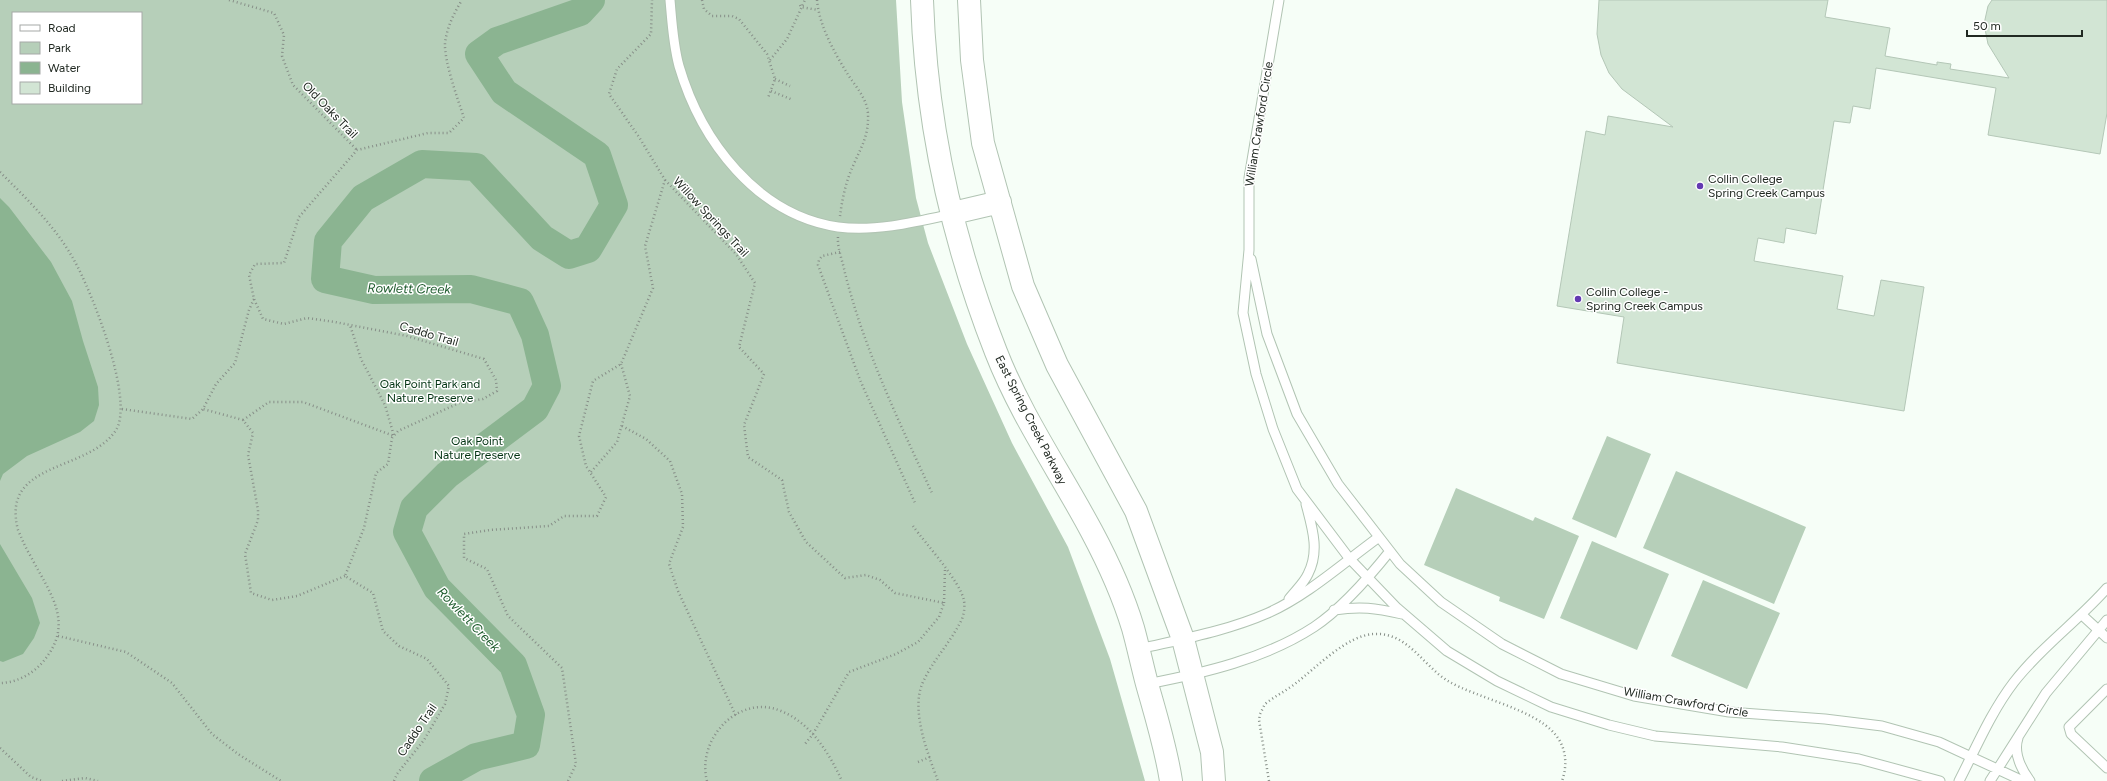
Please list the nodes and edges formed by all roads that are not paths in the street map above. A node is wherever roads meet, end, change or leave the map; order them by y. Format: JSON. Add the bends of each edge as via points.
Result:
{"nodes":[{"id":1,"x":670,"y":0,"type":"edge"},
{"id":2,"x":922,"y":0,"type":"edge"},
{"id":3,"x":969,"y":0,"type":"edge"},
{"id":4,"x":1279,"y":0,"type":"edge"},
{"id":5,"x":1000,"y":202,"type":"junction"},
{"id":6,"x":953,"y":213,"type":"junction"},
{"id":7,"x":1249,"y":250,"type":"junction"},
{"id":8,"x":1304,"y":498,"type":"junction"},
{"id":9,"x":1379,"y":538,"type":"junction"},
{"id":10,"x":1390,"y":551,"type":"junction"},
{"id":11,"x":1349,"y":558,"type":"junction"},
{"id":12,"x":1368,"y":578,"type":"junction"},
{"id":13,"x":2107,"y":588,"type":"edge"},
{"id":14,"x":1287,"y":602,"type":"junction"},
{"id":15,"x":1333,"y":610,"type":"junction"},
{"id":16,"x":2082,"y":614,"type":"junction"},
{"id":17,"x":1405,"y":615,"type":"junction"},
{"id":18,"x":2107,"y":620,"type":"edge"},
{"id":19,"x":2098,"y":630,"type":"junction"},
{"id":20,"x":2107,"y":638,"type":"edge"},
{"id":21,"x":1183,"y":639,"type":"junction"},
{"id":22,"x":1138,"y":650,"type":"junction"},
{"id":23,"x":1194,"y":675,"type":"junction"},
{"id":24,"x":1147,"y":684,"type":"junction"},
{"id":25,"x":2107,"y":689,"type":"edge"},
{"id":26,"x":2019,"y":736,"type":"junction"},
{"id":27,"x":1972,"y":756,"type":"junction"},
{"id":28,"x":1998,"y":768,"type":"junction"},
{"id":29,"x":2107,"y":768,"type":"edge"},
{"id":30,"x":1171,"y":781,"type":"edge"},
{"id":31,"x":1214,"y":781,"type":"edge"},
{"id":32,"x":1940,"y":781,"type":"edge"},
{"id":33,"x":1959,"y":781,"type":"edge"},
{"id":34,"x":1990,"y":781,"type":"edge"},
{"id":35,"x":2022,"y":781,"type":"edge"},
{"id":36,"x":2030,"y":781,"type":"edge"}],
"edges":[{"from":1,"to":6,"type":"lane","via":[[673,37],[679,65],[700,118],[730,165],[766,197],[781,207],[817,223],[839,227],[891,226]]},
{"from":2,"to":6,"type":"main road","name":"East Spring Creek Parkway","via":[[933,126]]},
{"from":3,"to":5,"type":"main road","via":[[972,60],[984,143]]},
{"from":4,"to":7,"type":"lane","name":"William Crawford Circle","via":[[1249,178]]},
{"from":5,"to":6,"type":"main road"},
{"from":5,"to":21,"type":"main road","via":[[1031,305],[1057,365],[1136,511]]},
{"from":6,"to":22,"type":"main road","name":"East Spring Creek Parkway","via":[[966,264],[996,353],[1048,458],[1092,532],[1111,571],[1133,627]]},
{"from":7,"to":8,"type":"lane","name":"William Crawford Circle","via":[[1243,313],[1256,374],[1272,429],[1297,489]]},
{"from":7,"to":9,"type":"lane","name":"William Crawford Circle","via":[[1267,334],[1297,414],[1338,484]]},
{"from":8,"to":11,"type":"lane","name":"William Crawford Circle"},
{"from":8,"to":14,"type":"lane","via":[[1314,536],[1315,553],[1308,574]]},
{"from":9,"to":10,"type":"lane","name":"William Crawford Circle"},
{"from":9,"to":11,"type":"lane"},
{"from":10,"to":12,"type":"lane"},
{"from":10,"to":27,"type":"lane","name":"William Crawford Circle","via":[[1400,564],[1441,602],[1502,644],[1561,674],[1634,696],[1729,712],[1882,726],[1938,742]]},
{"from":11,"to":12,"type":"lane","name":"William Crawford Circle"},
{"from":11,"to":14,"type":"lane","via":[[1306,591]]},
{"from":12,"to":15,"type":"lane"},
{"from":12,"to":17,"type":"lane","name":"William Crawford Circle"},
{"from":13,"to":16,"type":"lane"},
{"from":14,"to":21,"type":"lane","via":[[1236,625]]},
{"from":15,"to":17,"type":"lane","via":[[1357,606]]},
{"from":15,"to":23,"type":"lane","via":[[1315,626],[1280,645]]},
{"from":16,"to":19,"type":"lane"},
{"from":16,"to":27,"type":"lane","via":[[2043,650],[2014,682],[1996,709]]},
{"from":17,"to":32,"type":"lane","name":"William Crawford Circle","via":[[1447,651],[1497,681],[1551,707],[1609,726],[1655,736],[1782,747],[1859,760]]},
{"from":18,"to":19,"type":"lane"},
{"from":19,"to":20,"type":"lane"},
{"from":19,"to":26,"type":"lane","via":[[2046,693]]},
{"from":21,"to":22,"type":"lane"},
{"from":21,"to":23,"type":"main road"},
{"from":22,"to":24,"type":"main road","name":"East Spring Creek Parkway"},
{"from":23,"to":24,"type":"lane"},
{"from":23,"to":31,"type":"main road","via":[[1212,752]]},
{"from":24,"to":30,"type":"main road","name":"East Spring Creek Parkway"},
{"from":25,"to":29,"type":"lane","via":[[2069,727],[2071,734]]},
{"from":26,"to":28,"type":"lane"},
{"from":26,"to":36,"type":"lane","via":[[2016,743],[2018,756],[2022,771]]},
{"from":27,"to":28,"type":"lane","name":"William Crawford Circle"},
{"from":27,"to":33,"type":"lane"},
{"from":28,"to":34,"type":"lane"},
{"from":28,"to":35,"type":"lane","name":"William Crawford Circle"}]}
